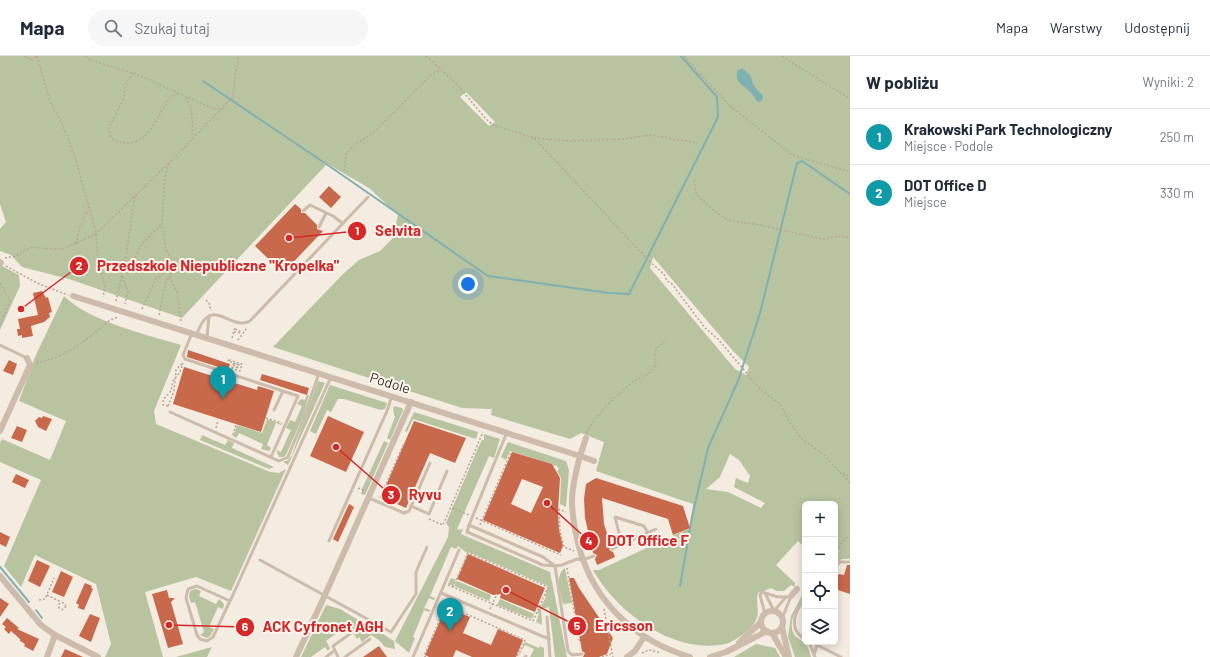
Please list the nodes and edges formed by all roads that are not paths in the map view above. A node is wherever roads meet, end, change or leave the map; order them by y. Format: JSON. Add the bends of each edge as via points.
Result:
{"nodes":[{"id":1,"x":368,"y":197,"type":"dead end"},
{"id":2,"x":302,"y":211,"type":"dead end"},
{"id":3,"x":326,"y":213,"type":"junction"},
{"id":4,"x":342,"y":223,"type":"junction"},
{"id":5,"x":319,"y":227,"type":"dead end"},
{"id":6,"x":73,"y":296,"type":"road end"},
{"id":7,"x":210,"y":316,"type":"junction"},
{"id":8,"x":194,"y":333,"type":"junction"},
{"id":9,"x":207,"y":338,"type":"junction"},
{"id":10,"x":0,"y":345,"type":"edge"},
{"id":11,"x":27,"y":358,"type":"joint"},
{"id":12,"x":319,"y":373,"type":"junction"},
{"id":13,"x":331,"y":376,"type":"junction"},
{"id":14,"x":283,"y":391,"type":"junction"},
{"id":15,"x":392,"y":396,"type":"junction"},
{"id":16,"x":411,"y":402,"type":"junction"},
{"id":17,"x":274,"y":410,"type":"dead end"},
{"id":18,"x":170,"y":412,"type":"road end"},
{"id":19,"x":0,"y":431,"type":"edge"},
{"id":20,"x":506,"y":432,"type":"junction"},
{"id":21,"x":586,"y":438,"type":"road end"},
{"id":22,"x":580,"y":456,"type":"junction"},
{"id":23,"x":270,"y":457,"type":"junction"},
{"id":24,"x":594,"y":461,"type":"dead end"},
{"id":25,"x":430,"y":463,"type":"dead end"},
{"id":26,"x":448,"y":471,"type":"dead end"},
{"id":27,"x":369,"y":498,"type":"junction"},
{"id":28,"x":412,"y":506,"type":"junction"},
{"id":29,"x":469,"y":525,"type":"junction"},
{"id":30,"x":656,"y":529,"type":"dead end"},
{"id":31,"x":648,"y":533,"type":"junction"},
{"id":32,"x":329,"y":541,"type":"dead end"},
{"id":33,"x":622,"y":545,"type":"junction"},
{"id":34,"x":427,"y":546,"type":"dead end"},
{"id":35,"x":612,"y":549,"type":"dead end"},
{"id":36,"x":459,"y":550,"type":"dead end"},
{"id":37,"x":594,"y":556,"type":"dead end"},
{"id":38,"x":260,"y":560,"type":"dead end"},
{"id":39,"x":582,"y":560,"type":"junction"},
{"id":40,"x":850,"y":562,"type":"edge"},
{"id":41,"x":838,"y":564,"type":"edge"},
{"id":42,"x":555,"y":566,"type":"junction"},
{"id":43,"x":0,"y":576,"type":"edge"},
{"id":44,"x":797,"y":589,"type":"dead end"},
{"id":45,"x":441,"y":593,"type":"junction"},
{"id":46,"x":765,"y":593,"type":"junction"},
{"id":47,"x":325,"y":595,"type":"junction"},
{"id":48,"x":789,"y":597,"type":"junction"},
{"id":49,"x":230,"y":601,"type":"junction"},
{"id":50,"x":802,"y":604,"type":"edge"},
{"id":51,"x":774,"y":611,"type":"junction"},
{"id":52,"x":765,"y":614,"type":"junction"},
{"id":53,"x":547,"y":617,"type":"dead end"},
{"id":54,"x":782,"y":619,"type":"junction"},
{"id":55,"x":761,"y":622,"type":"junction"},
{"id":56,"x":782,"y":627,"type":"junction"},
{"id":57,"x":354,"y":631,"type":"dead end"},
{"id":58,"x":769,"y":632,"type":"junction"},
{"id":59,"x":55,"y":635,"type":"junction"},
{"id":60,"x":644,"y":637,"type":"junction"},
{"id":61,"x":802,"y":637,"type":"edge"},
{"id":62,"x":370,"y":639,"type":"dead end"},
{"id":63,"x":549,"y":639,"type":"junction"},
{"id":64,"x":811,"y":645,"type":"edge"},
{"id":65,"x":818,"y":645,"type":"edge"},
{"id":66,"x":820,"y":645,"type":"edge"},
{"id":67,"x":731,"y":649,"type":"junction"},
{"id":68,"x":334,"y":651,"type":"junction"},
{"id":69,"x":582,"y":654,"type":"dead end"},
{"id":70,"x":814,"y":656,"type":"edge"},
{"id":71,"x":47,"y":657,"type":"edge"},
{"id":72,"x":98,"y":657,"type":"edge"},
{"id":73,"x":296,"y":657,"type":"edge"},
{"id":74,"x":326,"y":657,"type":"edge"},
{"id":75,"x":338,"y":657,"type":"edge"},
{"id":76,"x":345,"y":657,"type":"edge"},
{"id":77,"x":413,"y":657,"type":"edge"},
{"id":78,"x":550,"y":657,"type":"edge"},
{"id":79,"x":627,"y":657,"type":"edge"},
{"id":80,"x":690,"y":657,"type":"edge"},
{"id":81,"x":710,"y":657,"type":"edge"},
{"id":82,"x":788,"y":657,"type":"edge"},
{"id":83,"x":841,"y":657,"type":"edge"}],
"edges":[{"from":1,"to":4,"type":"lane"},
{"from":2,"to":3,"type":"lane","via":[[310,205]]},
{"from":3,"to":4,"type":"lane"},
{"from":3,"to":5,"type":"lane"},
{"from":4,"to":7,"type":"lane","via":[[250,322],[243,323],[223,316]]},
{"from":6,"to":8,"type":"street","name":"Podole"},
{"from":7,"to":8,"type":"lane"},
{"from":7,"to":9,"type":"lane"},
{"from":8,"to":9,"type":"street","name":"Podole"},
{"from":8,"to":14,"type":"lane","via":[[183,355],[185,359]]},
{"from":9,"to":12,"type":"street","name":"Podole"},
{"from":10,"to":11,"type":"lane"},
{"from":11,"to":19,"type":"street","via":[[30,365]]},
{"from":12,"to":13,"type":"street","name":"Podole"},
{"from":12,"to":23,"type":"lane","via":[[288,457],[279,461]]},
{"from":13,"to":15,"type":"street","name":"Podole"},
{"from":13,"to":49,"type":"lane"},
{"from":14,"to":17,"type":"lane"},
{"from":14,"to":23,"type":"lane","via":[[298,396]]},
{"from":15,"to":16,"type":"street","name":"Podole"},
{"from":15,"to":32,"type":"lane"},
{"from":16,"to":20,"type":"street","name":"Podole"},
{"from":16,"to":27,"type":"street"},
{"from":18,"to":23,"type":"lane"},
{"from":20,"to":22,"type":"street","name":"Podole"},
{"from":20,"to":29,"type":"lane"},
{"from":21,"to":22,"type":"street"},
{"from":22,"to":24,"type":"street","name":"Podole"},
{"from":22,"to":39,"type":"street","via":[[572,502]]},
{"from":25,"to":28,"type":"lane"},
{"from":26,"to":28,"type":"lane","via":[[429,514]]},
{"from":27,"to":28,"type":"lane","via":[[404,513]]},
{"from":27,"to":47,"type":"street"},
{"from":29,"to":42,"type":"lane","via":[[544,557]]},
{"from":29,"to":42,"type":"lane","via":[[467,532],[506,546],[543,565]]},
{"from":30,"to":31,"type":"lane"},
{"from":31,"to":33,"type":"lane"},
{"from":31,"to":33,"type":"lane","via":[[644,526],[616,517]]},
{"from":33,"to":35,"type":"lane"},
{"from":34,"to":47,"type":"lane","via":[[416,572],[416,594],[391,632]]},
{"from":36,"to":45,"type":"lane"},
{"from":37,"to":39,"type":"lane"},
{"from":38,"to":47,"type":"lane"},
{"from":39,"to":42,"type":"lane","via":[[577,559]]},
{"from":39,"to":60,"type":"street","via":[[597,590],[625,623]]},
{"from":40,"to":41,"type":"lane"},
{"from":42,"to":69,"type":"lane","via":[[568,651],[572,656]]},
{"from":43,"to":59,"type":"street","via":[[41,625]]},
{"from":44,"to":48,"type":"street"},
{"from":45,"to":63,"type":"lane"},
{"from":45,"to":77,"type":"lane"},
{"from":46,"to":48,"type":"lane"},
{"from":46,"to":51,"type":"lane"},
{"from":46,"to":52,"type":"lane","via":[[762,592],[760,595]]},
{"from":47,"to":73,"type":"street"},
{"from":48,"to":51,"type":"lane"},
{"from":48,"to":54,"type":"lane"},
{"from":49,"to":49,"type":"lane","via":[[197,586],[188,589],[186,598],[196,635],[200,639],[208,641],[212,638]]},
{"from":50,"to":61,"type":"lane","via":[[796,613],[794,628]]},
{"from":51,"to":52,"type":"street"},
{"from":51,"to":54,"type":"street"},
{"from":52,"to":55,"type":"street"},
{"from":53,"to":63,"type":"lane"},
{"from":54,"to":56,"type":"street"},
{"from":55,"to":58,"type":"street"},
{"from":55,"to":67,"type":"street"},
{"from":56,"to":58,"type":"street","via":[[778,631]]},
{"from":56,"to":82,"type":"street"},
{"from":57,"to":68,"type":"lane","via":[[333,646]]},
{"from":58,"to":67,"type":"street"},
{"from":58,"to":82,"type":"street"},
{"from":59,"to":71,"type":"street"},
{"from":59,"to":72,"type":"street"},
{"from":60,"to":79,"type":"street"},
{"from":60,"to":80,"type":"street"},
{"from":62,"to":76,"type":"lane"},
{"from":63,"to":78,"type":"lane"},
{"from":64,"to":70,"type":"lane"},
{"from":65,"to":70,"type":"lane"},
{"from":66,"to":83,"type":"lane"},
{"from":67,"to":81,"type":"street"},
{"from":68,"to":74,"type":"lane"},
{"from":68,"to":75,"type":"lane"}]}
